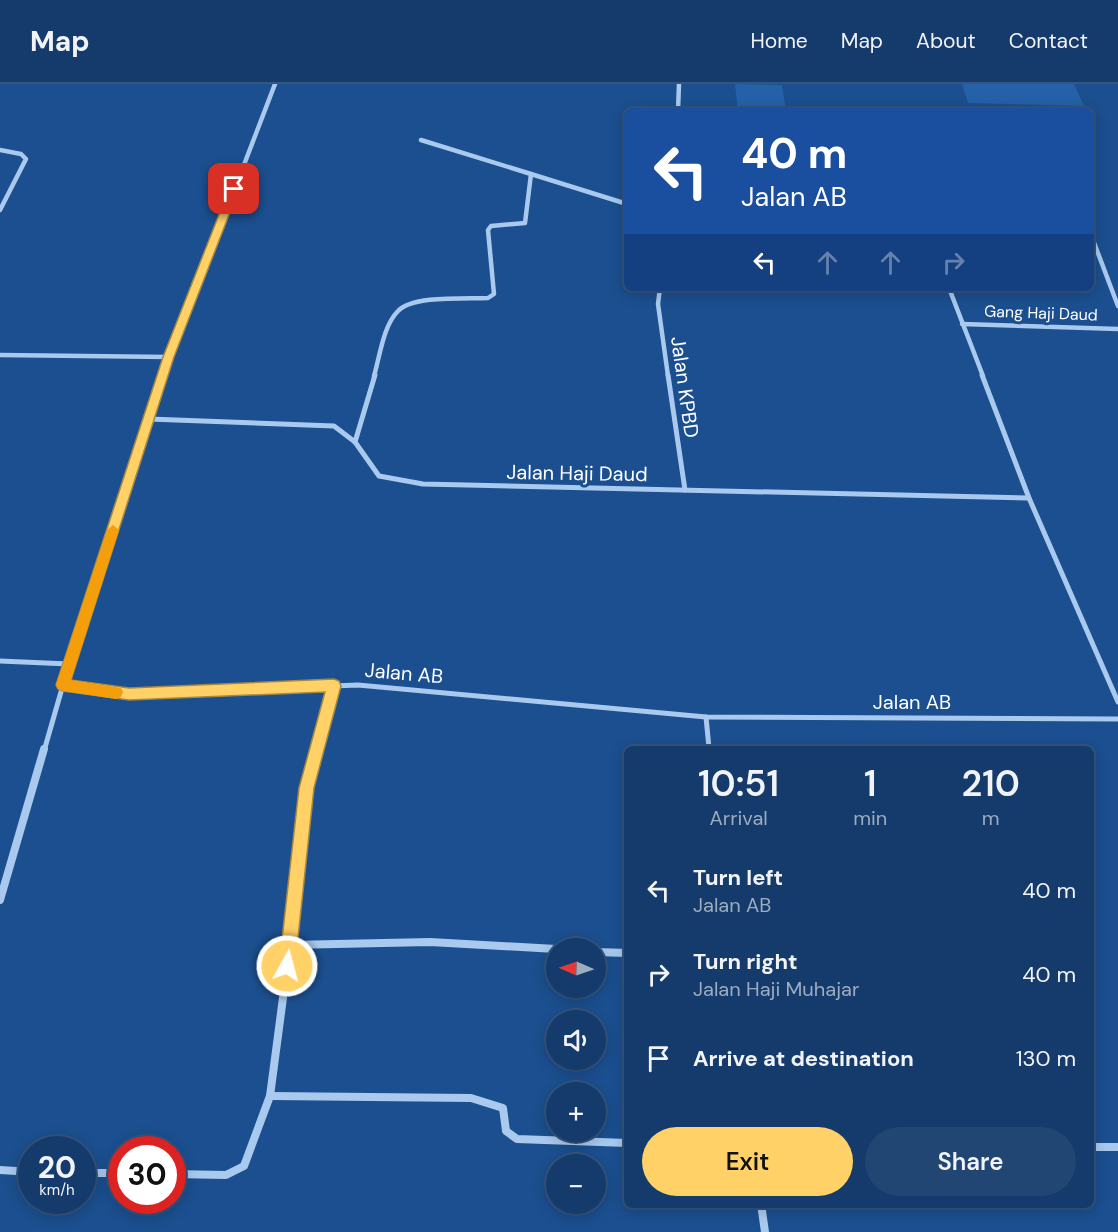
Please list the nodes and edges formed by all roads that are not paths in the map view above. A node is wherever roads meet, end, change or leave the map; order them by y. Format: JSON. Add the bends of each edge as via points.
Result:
{"nodes":[{"id":1,"x":274,"y":84,"type":"edge"},
{"id":2,"x":679,"y":84,"type":"edge"},
{"id":3,"x":678,"y":108,"type":"edge"},
{"id":4,"x":421,"y":140,"type":"dead end"},
{"id":5,"x":0,"y":150,"type":"edge"},
{"id":6,"x":531,"y":174,"type":"junction"},
{"id":7,"x":624,"y":203,"type":"edge"},
{"id":8,"x":0,"y":210,"type":"edge"},
{"id":9,"x":1094,"y":243,"type":"edge"},
{"id":10,"x":660,"y":291,"type":"edge"},
{"id":11,"x":950,"y":291,"type":"edge"},
{"id":12,"x":1118,"y":306,"type":"edge"},
{"id":13,"x":962,"y":324,"type":"junction"},
{"id":14,"x":1118,"y":329,"type":"edge"},
{"id":15,"x":0,"y":355,"type":"edge"},
{"id":16,"x":169,"y":357,"type":"junction"},
{"id":17,"x":149,"y":419,"type":"junction"},
{"id":18,"x":355,"y":442,"type":"junction"},
{"id":19,"x":685,"y":490,"type":"junction"},
{"id":20,"x":1029,"y":498,"type":"junction"},
{"id":21,"x":0,"y":661,"type":"edge"},
{"id":22,"x":69,"y":664,"type":"junction"},
{"id":23,"x":63,"y":685,"type":"junction"},
{"id":24,"x":334,"y":686,"type":"junction"},
{"id":25,"x":1118,"y":702,"type":"edge"},
{"id":26,"x":706,"y":717,"type":"junction"},
{"id":27,"x":1118,"y":719,"type":"edge"},
{"id":28,"x":709,"y":746,"type":"edge"},
{"id":29,"x":0,"y":900,"type":"edge"},
{"id":30,"x":290,"y":945,"type":"junction"},
{"id":31,"x":546,"y":949,"type":"edge"},
{"id":32,"x":606,"y":952,"type":"edge"},
{"id":33,"x":624,"y":953,"type":"edge"},
{"id":34,"x":270,"y":1096,"type":"junction"},
{"id":35,"x":624,"y":1143,"type":"edge"},
{"id":36,"x":1094,"y":1147,"type":"edge"},
{"id":37,"x":1118,"y":1147,"type":"edge"},
{"id":38,"x":0,"y":1170,"type":"edge"},
{"id":39,"x":18,"y":1171,"type":"edge"},
{"id":40,"x":186,"y":1174,"type":"edge"},
{"id":41,"x":762,"y":1208,"type":"edge"},
{"id":42,"x":765,"y":1232,"type":"edge"}],
"edges":[{"from":1,"to":16,"type":"street"},
{"from":2,"to":3,"type":"street"},
{"from":4,"to":6,"type":"street"},
{"from":5,"to":8,"type":"street","via":[[21,154],[26,159]]},
{"from":6,"to":7,"type":"street"},
{"from":6,"to":18,"type":"street","via":[[525,223],[491,226],[488,230],[494,294],[488,298],[412,302],[398,311],[389,325]]},
{"from":9,"to":12,"type":"street"},
{"from":10,"to":19,"type":"street","name":"Jalan KPBD","via":[[658,304]]},
{"from":11,"to":13,"type":"street"},
{"from":13,"to":14,"type":"street","name":"Gang Haji Daud"},
{"from":13,"to":20,"type":"street"},
{"from":15,"to":16,"type":"street"},
{"from":16,"to":17,"type":"street"},
{"from":17,"to":18,"type":"street","name":"Jalan Haji Daud","via":[[334,426]]},
{"from":17,"to":22,"type":"street"},
{"from":18,"to":19,"type":"street","name":"Jalan Haji Daud","via":[[379,476],[398,481]]},
{"from":19,"to":20,"type":"street","name":"Jalan Haji Daud"},
{"from":20,"to":25,"type":"street"},
{"from":21,"to":22,"type":"street"},
{"from":22,"to":23,"type":"street"},
{"from":23,"to":24,"type":"street","name":"Jalan AB","via":[[129,694]]},
{"from":23,"to":29,"type":"street"},
{"from":24,"to":26,"type":"street","name":"Jalan AB"},
{"from":24,"to":30,"type":"street","via":[[307,788]]},
{"from":26,"to":27,"type":"street","name":"Jalan AB"},
{"from":26,"to":28,"type":"street"},
{"from":30,"to":31,"type":"street","via":[[430,942]]},
{"from":30,"to":34,"type":"street"},
{"from":32,"to":33,"type":"street"},
{"from":34,"to":35,"type":"street","via":[[471,1098],[503,1108],[506,1131],[517,1139]]},
{"from":34,"to":40,"type":"street","via":[[244,1166],[226,1175]]},
{"from":36,"to":37,"type":"street"},
{"from":38,"to":39,"type":"street"},
{"from":41,"to":42,"type":"street"}]}
